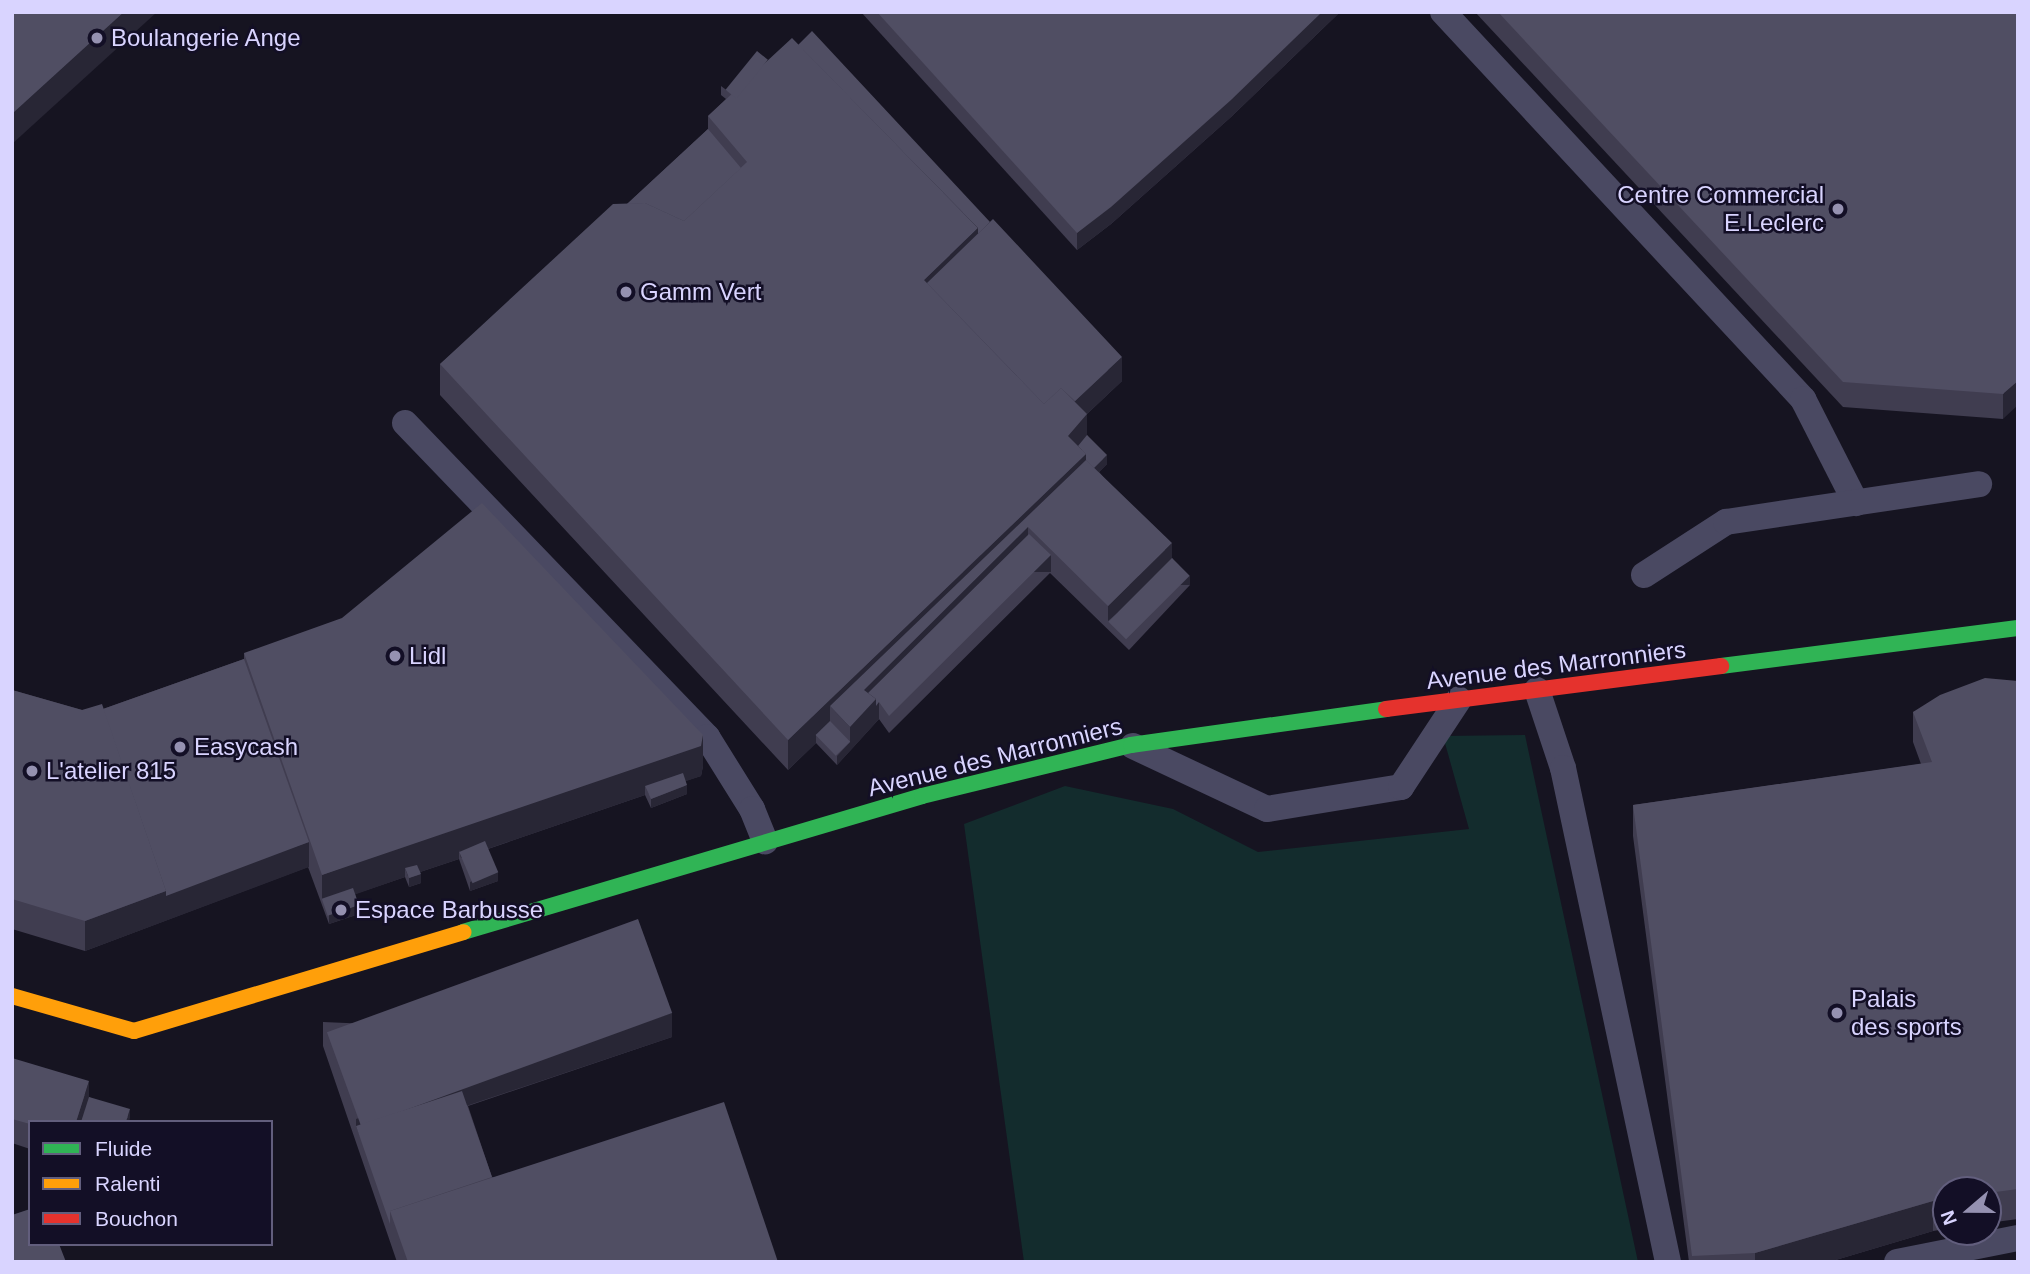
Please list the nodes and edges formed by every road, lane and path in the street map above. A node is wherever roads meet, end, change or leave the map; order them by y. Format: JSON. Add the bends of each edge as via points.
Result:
{"nodes":[{"id":1,"x":1443,"y":12,"type":"edge"},
{"id":2,"x":405,"y":423,"type":"dead end"},
{"id":3,"x":1979,"y":484,"type":"dead end"},
{"id":4,"x":1856,"y":502,"type":"junction"},
{"id":5,"x":1644,"y":575,"type":"dead end"},
{"id":6,"x":2018,"y":628,"type":"edge"},
{"id":7,"x":1536,"y":690,"type":"junction"},
{"id":8,"x":1459,"y":699,"type":"junction"},
{"id":9,"x":1131,"y":745,"type":"junction"},
{"id":10,"x":765,"y":841,"type":"junction"},
{"id":11,"x":12,"y":996,"type":"edge"},
{"id":12,"x":2018,"y":1238,"type":"edge"},
{"id":13,"x":1668,"y":1262,"type":"edge"},
{"id":14,"x":1897,"y":1262,"type":"edge"}],
"edges":[{"from":1,"to":4,"type":"lane","via":[[1803,398]]},
{"from":2,"to":10,"type":"lane","via":[[707,737],[752,809]]},
{"from":3,"to":4,"type":"lane"},
{"from":4,"to":5,"type":"lane","via":[[1726,522]]},
{"from":6,"to":7,"type":"main road","name":"Avenue des Marronniers"},
{"from":7,"to":8,"type":"main road","name":"Avenue des Marronniers"},
{"from":7,"to":13,"type":"lane","via":[[1563,768]]},
{"from":8,"to":9,"type":"main road","name":"Avenue des Marronniers"},
{"from":8,"to":9,"type":"lane","via":[[1401,787],[1267,809]]},
{"from":9,"to":10,"type":"main road","name":"Avenue des Marronniers","via":[[922,796]]},
{"from":10,"to":11,"type":"main road","name":"Avenue des Marronniers","via":[[134,1031]]},
{"from":12,"to":14,"type":"lane"}]}
